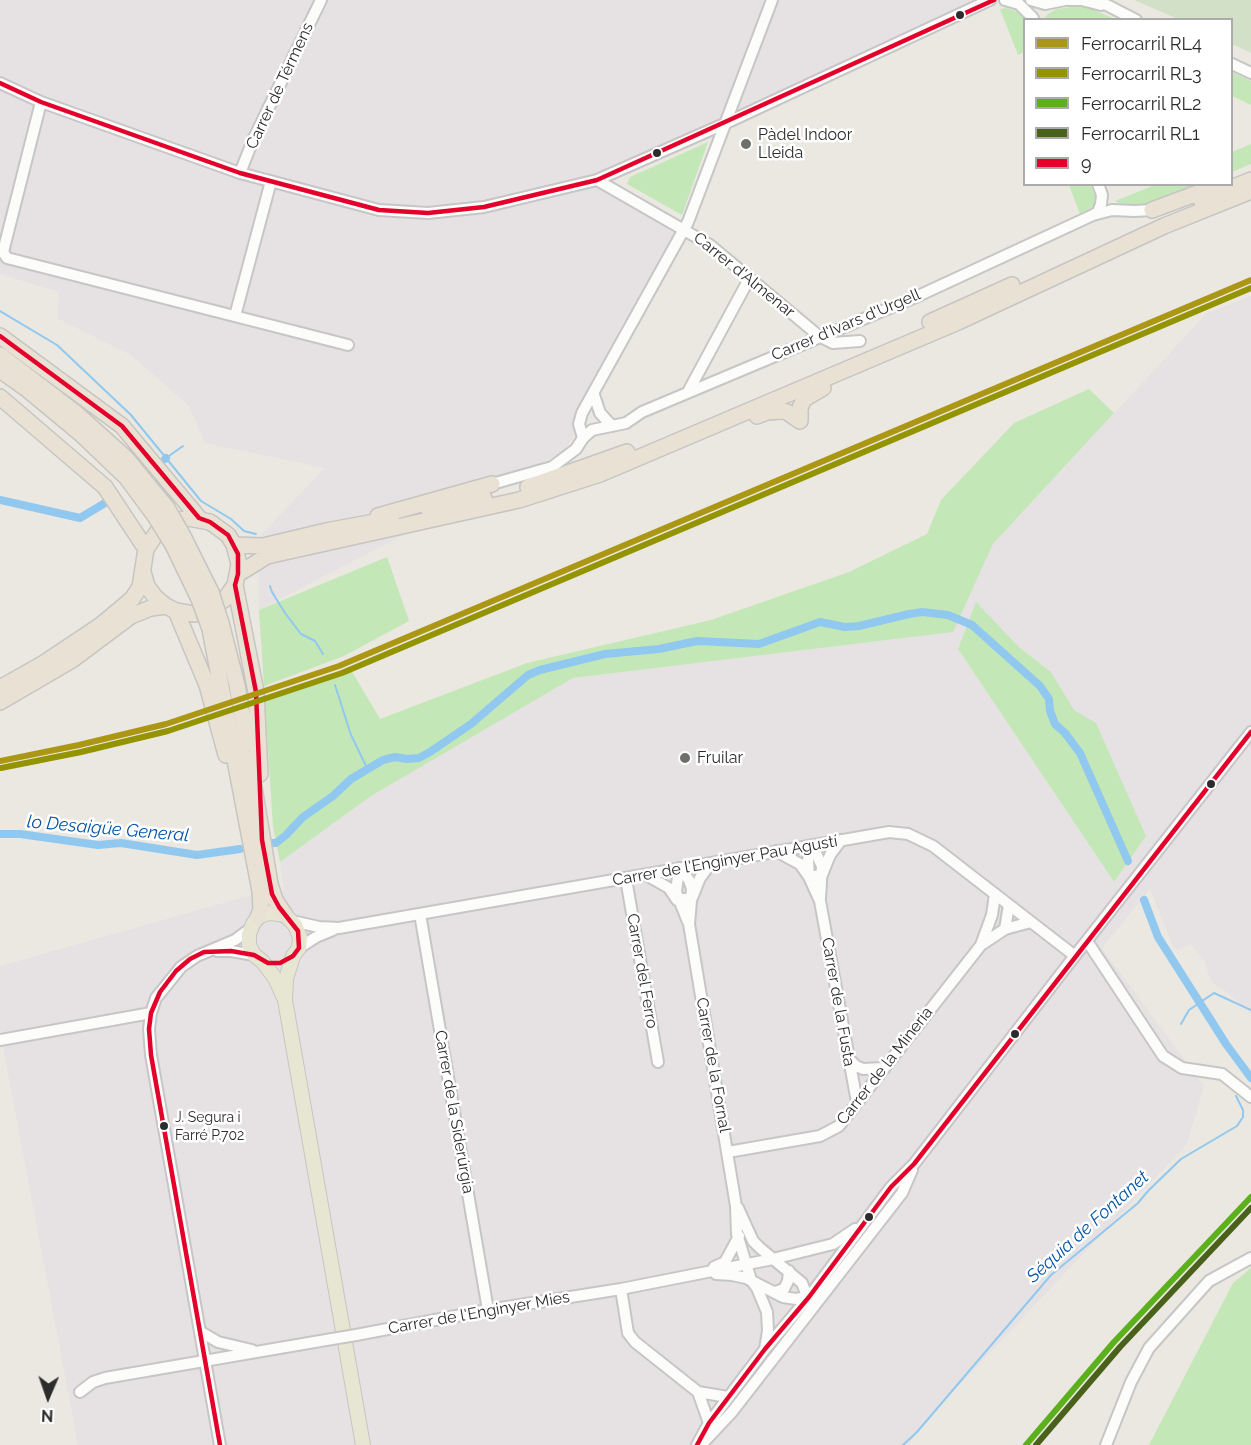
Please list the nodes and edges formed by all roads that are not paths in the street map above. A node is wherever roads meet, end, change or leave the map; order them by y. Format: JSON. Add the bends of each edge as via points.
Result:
{"nodes":[{"id":1,"x":321,"y":0,"type":"edge"},
{"id":2,"x":772,"y":0,"type":"edge"},
{"id":3,"x":991,"y":0,"type":"edge"},
{"id":4,"x":1005,"y":0,"type":"edge"},
{"id":5,"x":1030,"y":0,"type":"edge"},
{"id":6,"x":1097,"y":0,"type":"edge"},
{"id":7,"x":1060,"y":1,"type":"edge"},
{"id":8,"x":1109,"y":7,"type":"junction"},
{"id":9,"x":1034,"y":18,"type":"edge"},
{"id":10,"x":1035,"y":18,"type":"edge"},
{"id":11,"x":1036,"y":18,"type":"edge"},
{"id":12,"x":1132,"y":18,"type":"edge"},
{"id":13,"x":1233,"y":64,"type":"edge"},
{"id":14,"x":1251,"y":73,"type":"edge"},
{"id":15,"x":0,"y":83,"type":"edge"},
{"id":16,"x":41,"y":102,"type":"junction"},
{"id":17,"x":724,"y":124,"type":"junction"},
{"id":18,"x":240,"y":173,"type":"junction"},
{"id":19,"x":1251,"y":173,"type":"edge"},
{"id":20,"x":597,"y":180,"type":"junction"},
{"id":21,"x":1233,"y":180,"type":"edge"},
{"id":22,"x":1251,"y":180,"type":"edge"},
{"id":23,"x":271,"y":181,"type":"junction"},
{"id":24,"x":1215,"y":186,"type":"edge"},
{"id":25,"x":1100,"y":190,"type":"edge"},
{"id":26,"x":1251,"y":191,"type":"edge"},
{"id":27,"x":1125,"y":210,"type":"junction"},
{"id":28,"x":1152,"y":210,"type":"joint"},
{"id":29,"x":1093,"y":215,"type":"junction"},
{"id":30,"x":685,"y":229,"type":"junction"},
{"id":31,"x":749,"y":279,"type":"junction"},
{"id":32,"x":235,"y":315,"type":"junction"},
{"id":33,"x":0,"y":336,"type":"edge"},
{"id":34,"x":819,"y":336,"type":"junction"},
{"id":35,"x":860,"y":341,"type":"dead end"},
{"id":36,"x":348,"y":345,"type":"dead end"},
{"id":37,"x":0,"y":355,"type":"edge"},
{"id":38,"x":855,"y":366,"type":"junction"},
{"id":39,"x":0,"y":370,"type":"edge"},
{"id":40,"x":688,"y":392,"type":"junction"},
{"id":41,"x":594,"y":395,"type":"junction"},
{"id":42,"x":0,"y":397,"type":"edge"},
{"id":43,"x":612,"y":426,"type":"junction"},
{"id":44,"x":714,"y":426,"type":"junction"},
{"id":45,"x":583,"y":438,"type":"junction"},
{"id":46,"x":492,"y":484,"type":"joint"},
{"id":47,"x":161,"y":512,"type":"junction"},
{"id":48,"x":199,"y":518,"type":"junction"},
{"id":49,"x":326,"y":531,"type":"junction"},
{"id":50,"x":234,"y":545,"type":"junction"},
{"id":51,"x":146,"y":549,"type":"junction"},
{"id":52,"x":143,"y":572,"type":"junction"},
{"id":53,"x":237,"y":579,"type":"junction"},
{"id":54,"x":171,"y":609,"type":"junction"},
{"id":55,"x":216,"y":626,"type":"junction"},
{"id":56,"x":0,"y":688,"type":"edge"},
{"id":57,"x":0,"y":702,"type":"edge"},
{"id":58,"x":1251,"y":732,"type":"edge"},
{"id":59,"x":841,"y":840,"type":"junction"},
{"id":60,"x":256,"y":841,"type":"junction"},
{"id":61,"x":812,"y":845,"type":"junction"},
{"id":62,"x":776,"y":851,"type":"junction"},
{"id":63,"x":711,"y":863,"type":"junction"},
{"id":64,"x":679,"y":868,"type":"junction"},
{"id":65,"x":646,"y":875,"type":"junction"},
{"id":66,"x":822,"y":875,"type":"junction"},
{"id":67,"x":810,"y":877,"type":"junction"},
{"id":68,"x":626,"y":879,"type":"junction"},
{"id":69,"x":995,"y":894,"type":"junction"},
{"id":70,"x":692,"y":898,"type":"junction"},
{"id":71,"x":677,"y":900,"type":"junction"},
{"id":72,"x":820,"y":901,"type":"junction"},
{"id":73,"x":1009,"y":905,"type":"junction"},
{"id":74,"x":420,"y":914,"type":"junction"},
{"id":75,"x":992,"y":915,"type":"junction"},
{"id":76,"x":288,"y":918,"type":"junction"},
{"id":77,"x":1031,"y":922,"type":"junction"},
{"id":78,"x":254,"y":923,"type":"junction"},
{"id":79,"x":689,"y":924,"type":"junction"},
{"id":80,"x":339,"y":928,"type":"junction"},
{"id":81,"x":1005,"y":929,"type":"junction"},
{"id":82,"x":1087,"y":941,"type":"junction"},
{"id":83,"x":981,"y":945,"type":"junction"},
{"id":84,"x":204,"y":952,"type":"junction"},
{"id":85,"x":296,"y":952,"type":"junction"},
{"id":86,"x":1075,"y":956,"type":"junction"},
{"id":87,"x":258,"y":958,"type":"junction"},
{"id":88,"x":285,"y":1000,"type":"junction"},
{"id":89,"x":151,"y":1013,"type":"junction"},
{"id":90,"x":0,"y":1040,"type":"edge"},
{"id":91,"x":848,"y":1058,"type":"junction"},
{"id":92,"x":658,"y":1062,"type":"dead end"},
{"id":93,"x":883,"y":1068,"type":"junction"},
{"id":94,"x":1251,"y":1097,"type":"edge"},
{"id":95,"x":857,"y":1102,"type":"junction"},
{"id":96,"x":728,"y":1152,"type":"junction"},
{"id":97,"x":914,"y":1164,"type":"junction"},
{"id":98,"x":736,"y":1206,"type":"junction"},
{"id":99,"x":863,"y":1224,"type":"junction"},
{"id":100,"x":750,"y":1234,"type":"junction"},
{"id":101,"x":738,"y":1237,"type":"junction"},
{"id":102,"x":1251,"y":1258,"type":"edge"},
{"id":103,"x":772,"y":1259,"type":"junction"},
{"id":104,"x":745,"y":1264,"type":"junction"},
{"id":105,"x":789,"y":1271,"type":"junction"},
{"id":106,"x":698,"y":1274,"type":"junction"},
{"id":107,"x":751,"y":1280,"type":"junction"},
{"id":108,"x":621,"y":1289,"type":"junction"},
{"id":109,"x":775,"y":1292,"type":"junction"},
{"id":110,"x":825,"y":1292,"type":"junction"},
{"id":111,"x":808,"y":1298,"type":"junction"},
{"id":112,"x":488,"y":1310,"type":"junction"},
{"id":113,"x":809,"y":1314,"type":"junction"},
{"id":114,"x":201,"y":1332,"type":"junction"},
{"id":115,"x":765,"y":1349,"type":"junction"},
{"id":116,"x":261,"y":1351,"type":"junction"},
{"id":117,"x":206,"y":1360,"type":"junction"},
{"id":118,"x":80,"y":1392,"type":"dead end"},
{"id":119,"x":698,"y":1392,"type":"junction"},
{"id":120,"x":728,"y":1397,"type":"junction"},
{"id":121,"x":709,"y":1423,"type":"junction"},
{"id":122,"x":220,"y":1445,"type":"edge"},
{"id":123,"x":363,"y":1445,"type":"edge"},
{"id":124,"x":697,"y":1445,"type":"edge"},
{"id":125,"x":701,"y":1445,"type":"edge"},
{"id":126,"x":1106,"y":1445,"type":"edge"}],
"edges":[{"from":1,"to":18,"type":"street","name":"Carrer de Térmens"},
{"from":2,"to":17,"type":"street"},
{"from":3,"to":17,"type":"street"},
{"from":4,"to":9,"type":"street","via":[[1019,4]]},
{"from":5,"to":7,"type":"street"},
{"from":5,"to":10,"type":"street"},
{"from":6,"to":8,"type":"street"},
{"from":7,"to":8,"type":"street","via":[[1082,0]]},
{"from":7,"to":11,"type":"street"},
{"from":8,"to":12,"type":"street"},
{"from":13,"to":14,"type":"street"},
{"from":15,"to":16,"type":"street"},
{"from":16,"to":18,"type":"street"},
{"from":16,"to":32,"type":"street","via":[[3,255]]},
{"from":17,"to":20,"type":"street"},
{"from":17,"to":30,"type":"street"},
{"from":18,"to":23,"type":"street"},
{"from":19,"to":21,"type":"highway"},
{"from":20,"to":23,"type":"street","via":[[484,207],[428,213],[379,210]]},
{"from":20,"to":30,"type":"street","name":"Carrer d'Almenar"},
{"from":22,"to":49,"type":"highway","via":[[1158,218],[881,345],[597,464],[512,492]]},
{"from":23,"to":32,"type":"street"},
{"from":24,"to":28,"type":"highway"},
{"from":25,"to":27,"type":"street","via":[[1111,204]]},
{"from":25,"to":29,"type":"street","via":[[1100,209]]},
{"from":26,"to":38,"type":"highway","via":[[1164,226]]},
{"from":27,"to":28,"type":"street","name":"Carrer d'Ivars d'Urgell"},
{"from":27,"to":29,"type":"street","name":"Carrer d'Ivars d'Urgell"},
{"from":29,"to":34,"type":"street","name":"Carrer d'Ivars d'Urgell","via":[[918,296]]},
{"from":30,"to":31,"type":"street","name":"Carrer d'Almenar"},
{"from":30,"to":41,"type":"street"},
{"from":31,"to":34,"type":"street","name":"Carrer d'Almenar"},
{"from":31,"to":40,"type":"street"},
{"from":32,"to":36,"type":"street"},
{"from":33,"to":48,"type":"highway","via":[[122,426]]},
{"from":34,"to":35,"type":"street","name":"Carrer d'Almenar","via":[[833,343]]},
{"from":34,"to":40,"type":"street","name":"Carrer d'Ivars d'Urgell"},
{"from":37,"to":47,"type":"highway","via":[[77,414],[126,458]]},
{"from":38,"to":44,"type":"highway"},
{"from":38,"to":44,"type":"highway","via":[[845,377],[804,399],[800,421],[787,412],[773,411],[736,424]]},
{"from":39,"to":47,"type":"highway","via":[[81,434]]},
{"from":40,"to":43,"type":"street","name":"Carrer d'Ivars d'Urgell"},
{"from":41,"to":43,"type":"street","via":[[600,413]]},
{"from":41,"to":45,"type":"street","via":[[580,418]]},
{"from":42,"to":51,"type":"highway","via":[[105,487]]},
{"from":43,"to":45,"type":"street","name":"Carrer d'Ivars d'Urgell","via":[[592,430]]},
{"from":44,"to":53,"type":"highway","via":[[563,487],[459,515],[267,556]]},
{"from":45,"to":46,"type":"street","name":"Carrer d'Ivars d'Urgell","via":[[576,449],[552,467]]},
{"from":46,"to":49,"type":"highway"},
{"from":47,"to":55,"type":"highway","bridge":true,"via":[[178,540]]},
{"from":48,"to":50,"type":"highway","via":[[220,527]]},
{"from":48,"to":51,"type":"highway","via":[[167,524]]},
{"from":49,"to":50,"type":"highway","via":[[263,546]]},
{"from":50,"to":53,"type":"highway","via":[[238,554]]},
{"from":51,"to":52,"type":"highway"},
{"from":52,"to":54,"type":"highway","via":[[151,591]]},
{"from":52,"to":56,"type":"highway","via":[[140,588],[132,599],[101,625]]},
{"from":53,"to":54,"type":"highway","via":[[225,599],[211,609],[194,614]]},
{"from":53,"to":60,"type":"highway","via":[[256,692]]},
{"from":54,"to":57,"type":"highway","via":[[151,608],[131,616],[72,660]]},
{"from":54,"to":60,"type":"highway","via":[[207,685]]},
{"from":55,"to":60,"type":"highway","via":[[224,699]]},
{"from":55,"to":60,"type":"highway","via":[[237,685]]},
{"from":58,"to":82,"type":"street"},
{"from":59,"to":61,"type":"street","name":"Carrer de l'Enginyer Pau Agustí"},
{"from":59,"to":66,"type":"street","name":"Carrer de la Fusta"},
{"from":59,"to":69,"type":"street","name":"Carrer de l'Enginyer Pau Agustí","via":[[889,832],[908,834],[933,846]]},
{"from":60,"to":76,"type":"highway","via":[[272,894]]},
{"from":60,"to":78,"type":"highway","via":[[261,910]]},
{"from":61,"to":62,"type":"street","name":"Carrer de l'Enginyer Pau Agustí"},
{"from":61,"to":66,"type":"street","name":"Carrer de la Fusta","via":[[821,861]]},
{"from":61,"to":67,"type":"street","name":"Carrer de la Fusta","via":[[808,860]]},
{"from":62,"to":63,"type":"street","name":"Carrer de l'Enginyer Pau Agustí"},
{"from":62,"to":67,"type":"street","name":"Carrer de la Fusta","via":[[800,864]]},
{"from":63,"to":64,"type":"street","name":"Carrer de l'Enginyer Pau Agustí"},
{"from":63,"to":70,"type":"street","name":"Carrer de la Fornal"},
{"from":64,"to":65,"type":"street","name":"Carrer de l'Enginyer Pau Agustí"},
{"from":64,"to":70,"type":"street","name":"Carrer de la Fornal","via":[[691,884]]},
{"from":64,"to":71,"type":"street","name":"Carrer de la Fornal"},
{"from":65,"to":68,"type":"street","name":"Carrer de l'Enginyer Pau Agustí"},
{"from":65,"to":71,"type":"street","name":"Carrer de la Fornal","via":[[669,888]]},
{"from":66,"to":67,"type":"street"},
{"from":66,"to":72,"type":"street","name":"Carrer de la Fusta"},
{"from":67,"to":72,"type":"street","name":"Carrer de la Fusta"},
{"from":68,"to":74,"type":"street","name":"Carrer de l'Enginyer Pau Agustí"},
{"from":68,"to":92,"type":"street","name":"Carrer del Ferro"},
{"from":69,"to":73,"type":"street","name":"Carrer de l'Enginyer Pau Agustí"},
{"from":69,"to":75,"type":"street","name":"Carrer de la Mineria"},
{"from":70,"to":71,"type":"street"},
{"from":70,"to":79,"type":"street","name":"Carrer de la Fornal"},
{"from":71,"to":79,"type":"street","name":"Carrer de la Fornal"},
{"from":72,"to":91,"type":"street","name":"Carrer de la Fusta"},
{"from":73,"to":75,"type":"street"},
{"from":73,"to":77,"type":"street","name":"Carrer de l'Enginyer Pau Agustí"},
{"from":73,"to":81,"type":"street"},
{"from":74,"to":80,"type":"street","name":"Carrer de l'Enginyer Pau Agustí"},
{"from":74,"to":112,"type":"street","name":"Carrer de la Siderúrgia"},
{"from":75,"to":83,"type":"street","name":"Carrer de la Mineria"},
{"from":76,"to":78,"type":"main road","via":[[272,913]]},
{"from":76,"to":80,"type":"street","name":"Carrer de l'Enginyer Pau Agustí"},
{"from":76,"to":85,"type":"main road","via":[[298,931]]},
{"from":77,"to":81,"type":"street","name":"Carrer de la Mineria"},
{"from":77,"to":86,"type":"street","name":"Carrer de l'Enginyer Pau Agustí"},
{"from":78,"to":84,"type":"street","via":[[229,943]]},
{"from":78,"to":87,"type":"main road","via":[[249,945]]},
{"from":79,"to":96,"type":"street","name":"Carrer de la Fornal"},
{"from":80,"to":85,"type":"street","name":"Carrer de l'Enginyer Pau Agustí"},
{"from":81,"to":83,"type":"street","name":"Carrer de la Mineria"},
{"from":82,"to":86,"type":"street"},
{"from":82,"to":94,"type":"street","via":[[1163,1056],[1182,1068],[1222,1074]]},
{"from":83,"to":93,"type":"street","name":"Carrer de la Mineria"},
{"from":84,"to":87,"type":"street","via":[[231,951]]},
{"from":84,"to":89,"type":"street","via":[[171,977]]},
{"from":85,"to":87,"type":"main road","via":[[280,963]]},
{"from":85,"to":88,"type":"main road","via":[[286,979]]},
{"from":86,"to":97,"type":"street"},
{"from":87,"to":88,"type":"main road","via":[[275,978]]},
{"from":88,"to":123,"type":"main road"},
{"from":89,"to":90,"type":"street"},
{"from":89,"to":114,"type":"street","via":[[149,1044]]},
{"from":91,"to":93,"type":"street","via":[[863,1069]]},
{"from":91,"to":95,"type":"street","name":"Carrer de la Fusta"},
{"from":93,"to":95,"type":"street","name":"Carrer de la Mineria"},
{"from":95,"to":96,"type":"street","name":"Carrer de la Mineria","via":[[839,1126],[820,1136]]},
{"from":96,"to":98,"type":"street","name":"Carrer de la Fornal"},
{"from":97,"to":99,"type":"street"},
{"from":97,"to":110,"type":"street","via":[[902,1193]]},
{"from":98,"to":100,"type":"street","name":"Carrer de la Fornal"},
{"from":98,"to":101,"type":"street","name":"Carrer de la Fornal"},
{"from":99,"to":103,"type":"street","name":"Carrer de l'Enginyer Mies","via":[[833,1244]]},
{"from":99,"to":111,"type":"street"},
{"from":100,"to":101,"type":"street"},
{"from":100,"to":103,"type":"street","name":"Carrer de la Fornal"},
{"from":101,"to":104,"type":"street","name":"Carrer de la Fornal"},
{"from":101,"to":106,"type":"street","via":[[725,1262]]},
{"from":102,"to":126,"type":"street","via":[[1209,1281],[1149,1348]]},
{"from":103,"to":104,"type":"street","name":"Carrer de l'Enginyer Mies"},
{"from":103,"to":105,"type":"street","name":"Carrer de la Fornal"},
{"from":104,"to":106,"type":"street","name":"Carrer de l'Enginyer Mies"},
{"from":104,"to":107,"type":"street","name":"Carrer de la Fornal"},
{"from":105,"to":109,"type":"street","via":[[784,1288]]},
{"from":105,"to":111,"type":"street","name":"Carrer de la Fornal","via":[[802,1283]]},
{"from":106,"to":107,"type":"street","name":"Carrer de l'Enginyer Mies"},
{"from":106,"to":108,"type":"street","name":"Carrer de l'Enginyer Mies"},
{"from":107,"to":109,"type":"street","name":"Carrer de l'Enginyer Mies"},
{"from":107,"to":115,"type":"street","name":"Carrer de la Fornal","via":[[767,1312]]},
{"from":108,"to":112,"type":"street","name":"Carrer de l'Enginyer Mies"},
{"from":108,"to":119,"type":"street","via":[[628,1333]]},
{"from":109,"to":111,"type":"street","name":"Carrer de l'Enginyer Mies","via":[[783,1297]]},
{"from":110,"to":111,"type":"street","name":"Carrer de l'Enginyer Mies"},
{"from":110,"to":113,"type":"street"},
{"from":111,"to":113,"type":"street","name":"Carrer de la Fornal"},
{"from":111,"to":115,"type":"street"},
{"from":112,"to":116,"type":"street","name":"Carrer de l'Enginyer Mies","bridge":true},
{"from":113,"to":125,"type":"street"},
{"from":114,"to":116,"type":"street","name":"Carrer de l'Enginyer Mies","via":[[229,1346]]},
{"from":114,"to":117,"type":"street"},
{"from":115,"to":120,"type":"street"},
{"from":116,"to":117,"type":"street","name":"Carrer de l'Enginyer Mies"},
{"from":117,"to":118,"type":"street","name":"Carrer de l'Enginyer Mies","via":[[105,1378]]},
{"from":117,"to":122,"type":"street"},
{"from":119,"to":120,"type":"street"},
{"from":119,"to":121,"type":"street"},
{"from":120,"to":121,"type":"street"},
{"from":121,"to":124,"type":"street"}]}
